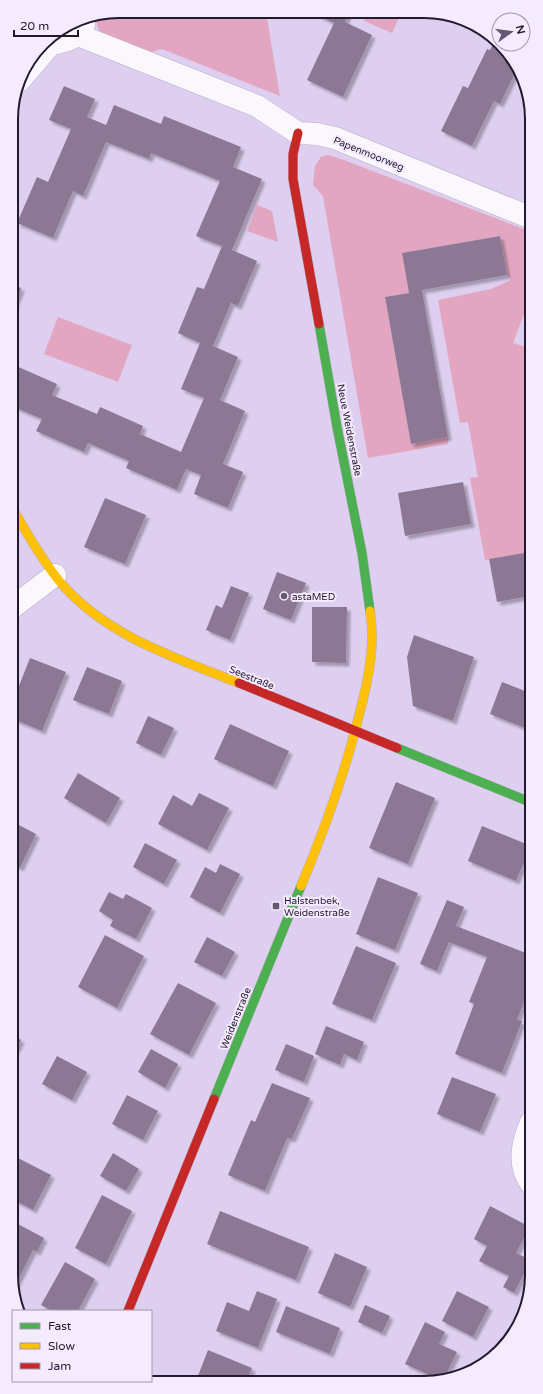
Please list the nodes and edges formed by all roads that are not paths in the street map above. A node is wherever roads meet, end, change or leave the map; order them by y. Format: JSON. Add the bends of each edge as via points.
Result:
{"nodes":[{"id":1,"x":81,"y":26,"type":"edge"},
{"id":2,"x":51,"y":45,"type":"edge"},
{"id":3,"x":298,"y":134,"type":"junction"},
{"id":4,"x":525,"y":214,"type":"edge"},
{"id":5,"x":18,"y":517,"type":"edge"},
{"id":6,"x":55,"y":575,"type":"junction"},
{"id":7,"x":18,"y":603,"type":"edge"},
{"id":8,"x":354,"y":731,"type":"junction"},
{"id":9,"x":525,"y":800,"type":"edge"},
{"id":10,"x":525,"y":1140,"type":"edge"},
{"id":11,"x":525,"y":1172,"type":"edge"},
{"id":12,"x":128,"y":1310,"type":"edge"}],
"edges":[{"from":1,"to":2,"type":"street","via":[[68,40]]},
{"from":1,"to":3,"type":"street","via":[[257,106]]},
{"from":3,"to":4,"type":"street","name":"Papenmoorweg","via":[[317,134],[335,138]]},
{"from":3,"to":8,"type":"street","name":"Neue Weidenstraße","via":[[293,154],[293,179],[370,605],[372,636],[369,668],[364,698]]},
{"from":5,"to":6,"type":"street","name":"Seestraße"},
{"from":6,"to":7,"type":"street"},
{"from":6,"to":8,"type":"street","name":"Seestraße","via":[[79,602],[108,624],[138,641]]},
{"from":8,"to":9,"type":"street","name":"Seestraße"},
{"from":8,"to":12,"type":"street","name":"Weidenstraße","via":[[346,764],[318,845]]},
{"from":10,"to":11,"type":"street","via":[[522,1167]]}]}
